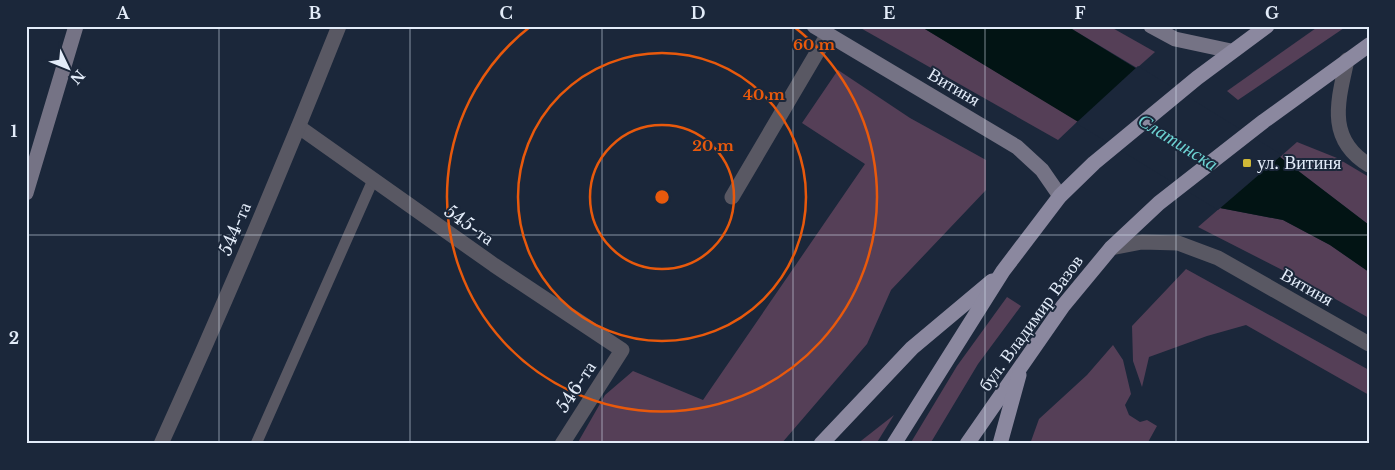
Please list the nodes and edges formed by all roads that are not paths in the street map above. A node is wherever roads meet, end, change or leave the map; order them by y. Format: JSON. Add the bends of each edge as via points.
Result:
{"nodes":[{"id":1,"x":76,"y":26,"type":"edge"},
{"id":2,"x":338,"y":26,"type":"edge"},
{"id":3,"x":1151,"y":26,"type":"edge"},
{"id":4,"x":1267,"y":26,"type":"edge"},
{"id":5,"x":821,"y":30,"type":"edge"},
{"id":6,"x":1369,"y":45,"type":"edge"},
{"id":7,"x":1231,"y":51,"type":"junction"},
{"id":8,"x":1347,"y":60,"type":"junction"},
{"id":9,"x":298,"y":127,"type":"junction"},
{"id":10,"x":1369,"y":165,"type":"edge"},
{"id":11,"x":374,"y":180,"type":"junction"},
{"id":12,"x":26,"y":193,"type":"edge"},
{"id":13,"x":732,"y":196,"type":"dead end"},
{"id":14,"x":1060,"y":196,"type":"junction"},
{"id":15,"x":1111,"y":248,"type":"junction"},
{"id":16,"x":1003,"y":271,"type":"junction"},
{"id":17,"x":1369,"y":344,"type":"edge"},
{"id":18,"x":622,"y":350,"type":"joint"},
{"id":19,"x":1022,"y":364,"type":"junction"},
{"id":20,"x":161,"y":444,"type":"edge"},
{"id":21,"x":256,"y":444,"type":"edge"},
{"id":22,"x":562,"y":444,"type":"edge"},
{"id":23,"x":821,"y":444,"type":"edge"},
{"id":24,"x":894,"y":444,"type":"edge"},
{"id":25,"x":967,"y":444,"type":"edge"},
{"id":26,"x":1000,"y":444,"type":"edge"}],
"edges":[{"from":1,"to":12,"type":"street"},
{"from":2,"to":9,"type":"street","name":"544-та"},
{"from":3,"to":7,"type":"street","via":[[1175,39]]},
{"from":4,"to":7,"type":"main road"},
{"from":5,"to":13,"type":"street"},
{"from":5,"to":14,"type":"street","name":"Витиня","via":[[1017,147],[1042,170]]},
{"from":6,"to":8,"type":"main road","name":"бул. Владимир Вазов"},
{"from":7,"to":14,"type":"main road","via":[[1094,163]]},
{"from":8,"to":10,"type":"street","via":[[1337,110],[1342,139]]},
{"from":8,"to":15,"type":"main road","name":"бул. Владимир Вазов","via":[[1159,203]]},
{"from":9,"to":11,"type":"street","name":"545-та"},
{"from":9,"to":20,"type":"street","name":"544-та"},
{"from":11,"to":18,"type":"street","name":"545-та","via":[[494,266]]},
{"from":11,"to":21,"type":"lane"},
{"from":14,"to":16,"type":"main road"},
{"from":15,"to":17,"type":"street","name":"Витиня","via":[[1142,242],[1178,243],[1218,258]]},
{"from":15,"to":19,"type":"main road","name":"бул. Владимир Вазов","via":[[1063,306]]},
{"from":16,"to":23,"type":"main road","via":[[912,348]]},
{"from":16,"to":24,"type":"main road"},
{"from":18,"to":22,"type":"street","name":"546-та"},
{"from":19,"to":25,"type":"main road","name":"бул. Владимир Вазов"},
{"from":19,"to":26,"type":"main road"}]}
